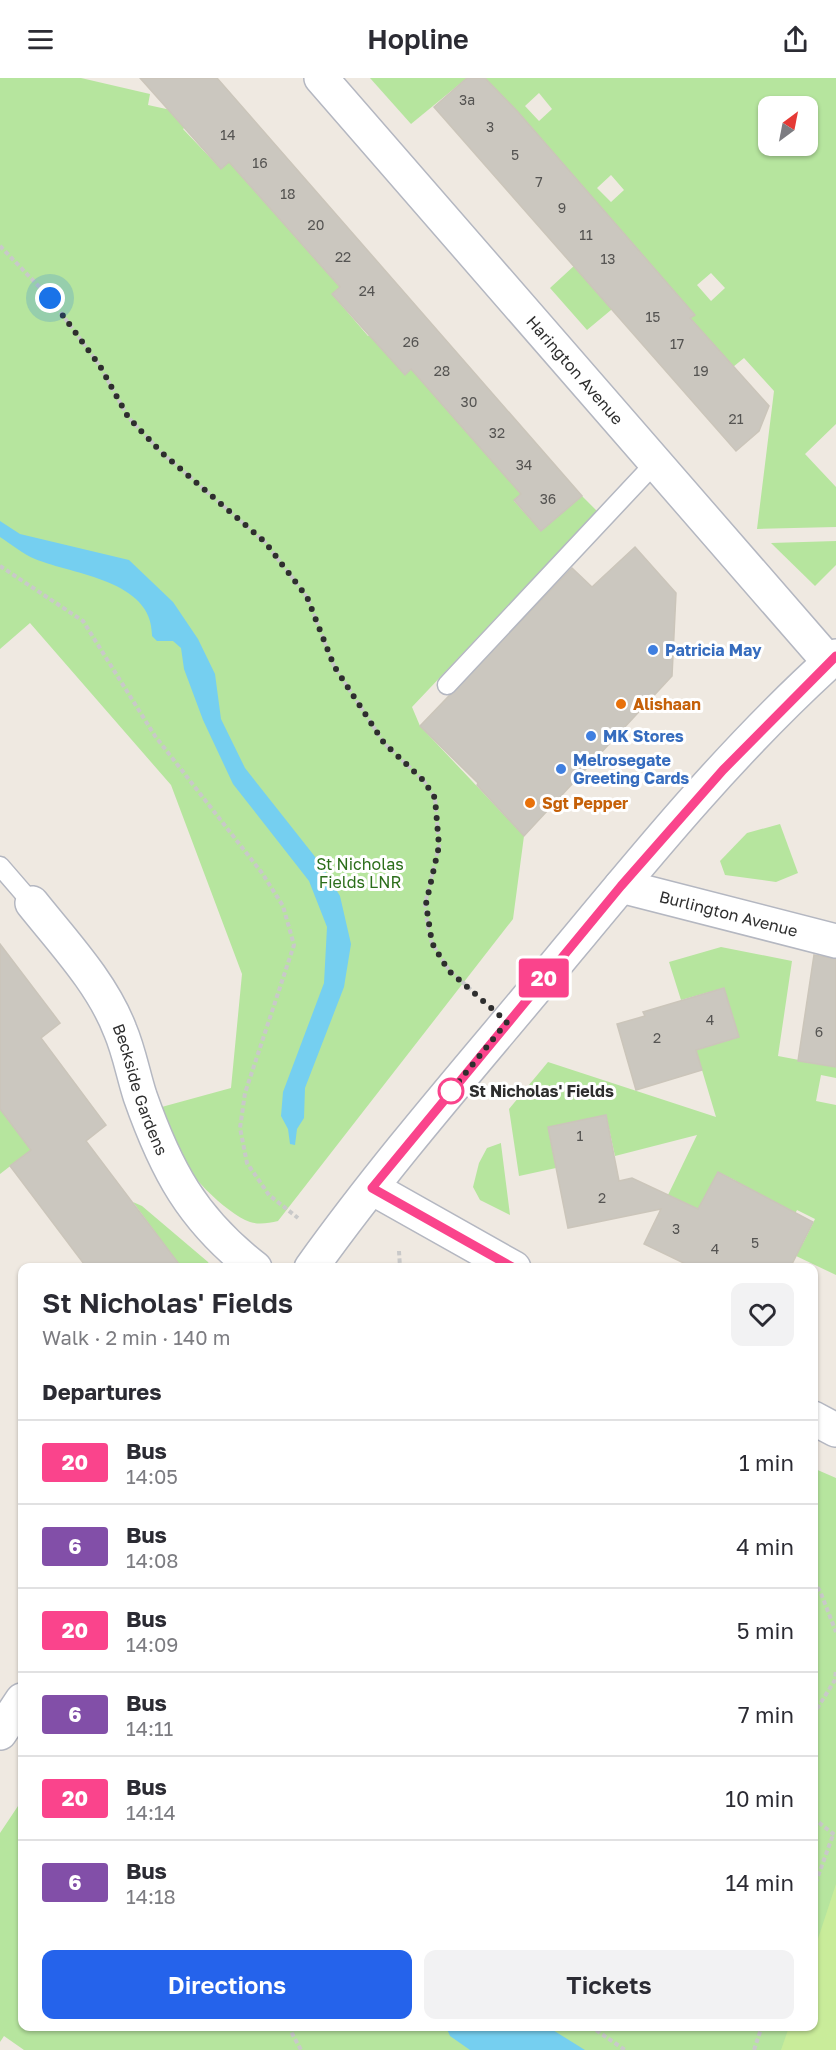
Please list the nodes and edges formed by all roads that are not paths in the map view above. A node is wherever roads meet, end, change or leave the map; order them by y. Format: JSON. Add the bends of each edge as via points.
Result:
{"nodes":[{"id":1,"x":321,"y":78,"type":"edge"},
{"id":2,"x":655,"y":463,"type":"junction"},
{"id":3,"x":832,"y":659,"type":"edge"},
{"id":4,"x":447,"y":685,"type":"dead end"},
{"id":5,"x":0,"y":866,"type":"edge"},
{"id":6,"x":621,"y":886,"type":"junction"},
{"id":7,"x":32,"y":903,"type":"joint"},
{"id":8,"x":836,"y":941,"type":"edge"},
{"id":9,"x":372,"y":1188,"type":"junction"},
{"id":10,"x":320,"y":1255,"type":"edge"},
{"id":11,"x":249,"y":1263,"type":"edge"},
{"id":12,"x":505,"y":1263,"type":"edge"},
{"id":13,"x":818,"y":1421,"type":"edge"},
{"id":14,"x":836,"y":1430,"type":"edge"},
{"id":15,"x":18,"y":1706,"type":"edge"},
{"id":16,"x":0,"y":1733,"type":"edge"}],
"edges":[{"from":1,"to":2,"type":"street","name":"Harington Avenue"},
{"from":2,"to":3,"type":"street","name":"Harington Avenue"},
{"from":2,"to":4,"type":"lane"},
{"from":3,"to":6,"type":"street","via":[[723,770]]},
{"from":5,"to":7,"type":"lane"},
{"from":6,"to":8,"type":"street","name":"Burlington Avenue"},
{"from":6,"to":9,"type":"street"},
{"from":7,"to":11,"type":"street","name":"Beckside Gardens","via":[[98,990],[120,1029],[159,1148],[194,1210]]},
{"from":9,"to":10,"type":"street"},
{"from":9,"to":12,"type":"street"},
{"from":13,"to":14,"type":"street"},
{"from":15,"to":16,"type":"street"}]}
